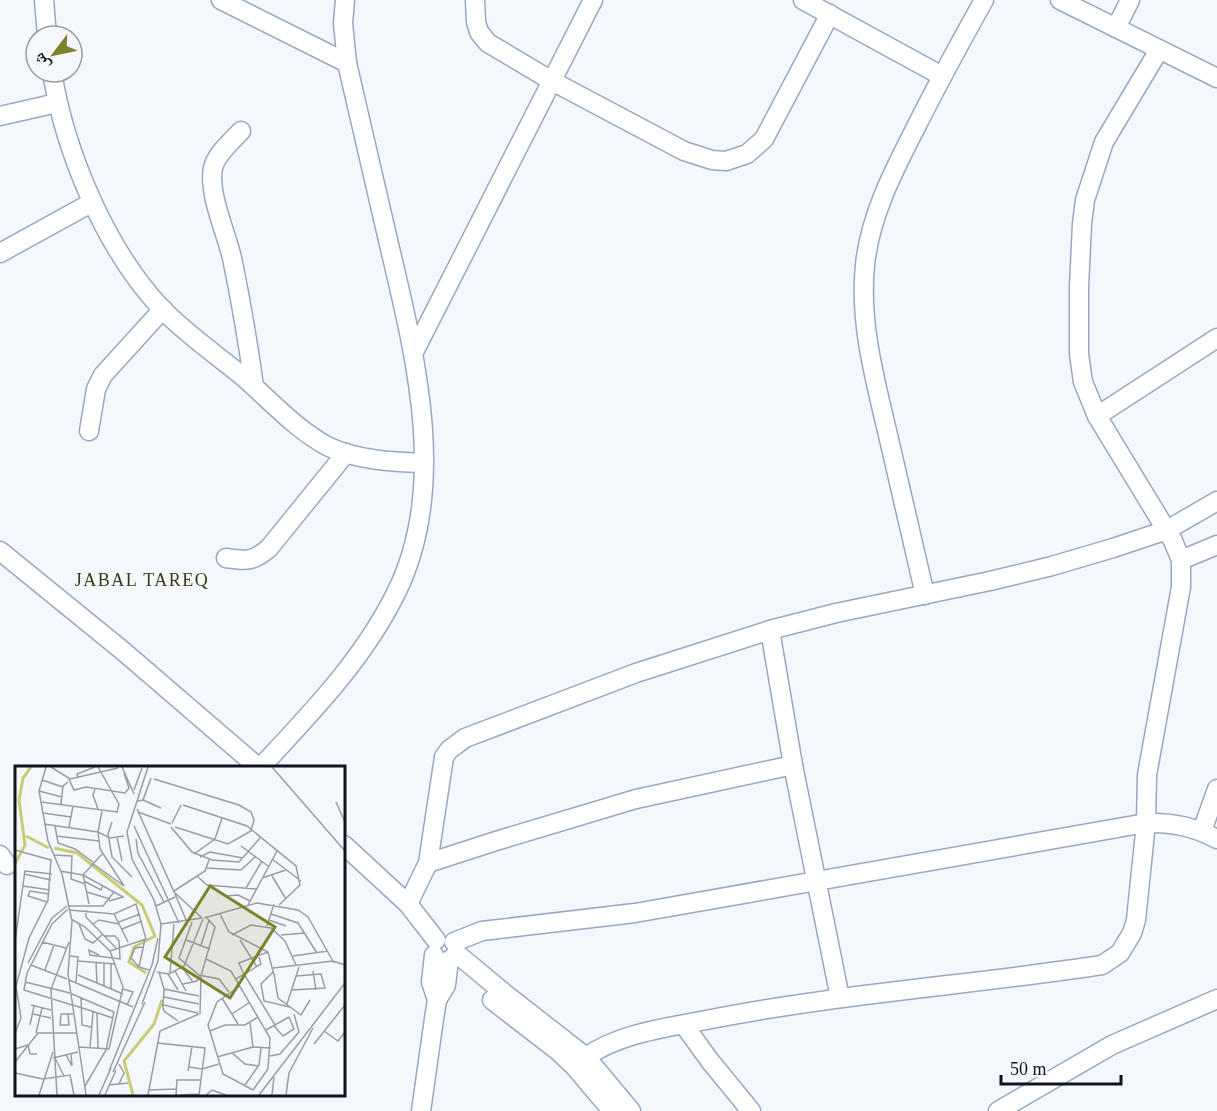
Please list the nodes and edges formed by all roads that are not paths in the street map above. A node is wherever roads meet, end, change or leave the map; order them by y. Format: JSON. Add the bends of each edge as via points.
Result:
{"nodes":[{"id":1,"x":44,"y":0,"type":"edge"},
{"id":2,"x":221,"y":0,"type":"edge"},
{"id":3,"x":345,"y":0,"type":"edge"},
{"id":4,"x":475,"y":0,"type":"edge"},
{"id":5,"x":593,"y":0,"type":"edge"},
{"id":6,"x":803,"y":0,"type":"edge"},
{"id":7,"x":984,"y":0,"type":"edge"},
{"id":8,"x":1060,"y":0,"type":"edge"},
{"id":9,"x":1130,"y":0,"type":"edge"},
{"id":10,"x":825,"y":8,"type":"edge"},
{"id":11,"x":46,"y":24,"type":"edge"},
{"id":12,"x":1116,"y":28,"type":"junction"},
{"id":13,"x":1159,"y":50,"type":"junction"},
{"id":14,"x":347,"y":63,"type":"junction"},
{"id":15,"x":942,"y":76,"type":"junction"},
{"id":16,"x":1217,"y":78,"type":"edge"},
{"id":17,"x":552,"y":81,"type":"junction"},
{"id":18,"x":54,"y":84,"type":"edge"},
{"id":19,"x":57,"y":102,"type":"junction"},
{"id":20,"x":0,"y":116,"type":"edge"},
{"id":21,"x":241,"y":131,"type":"dead end"},
{"id":22,"x":91,"y":203,"type":"junction"},
{"id":23,"x":0,"y":254,"type":"edge"},
{"id":24,"x":163,"y":309,"type":"junction"},
{"id":25,"x":1217,"y":338,"type":"edge"},
{"id":26,"x":414,"y":352,"type":"junction"},
{"id":27,"x":254,"y":386,"type":"junction"},
{"id":28,"x":1097,"y":416,"type":"junction"},
{"id":29,"x":89,"y":431,"type":"dead end"},
{"id":30,"x":346,"y":453,"type":"junction"},
{"id":31,"x":423,"y":463,"type":"junction"},
{"id":32,"x":1217,"y":501,"type":"edge"},
{"id":33,"x":1167,"y":530,"type":"junction"},
{"id":34,"x":1217,"y":545,"type":"edge"},
{"id":35,"x":0,"y":551,"type":"edge"},
{"id":36,"x":226,"y":558,"type":"dead end"},
{"id":37,"x":1181,"y":560,"type":"junction"},
{"id":38,"x":925,"y":595,"type":"junction"},
{"id":39,"x":770,"y":630,"type":"junction"},
{"id":40,"x":793,"y":765,"type":"junction"},
{"id":41,"x":257,"y":766,"type":"edge"},
{"id":42,"x":261,"y":766,"type":"edge"},
{"id":43,"x":1217,"y":789,"type":"edge"},
{"id":44,"x":1146,"y":824,"type":"junction"},
{"id":45,"x":1209,"y":835,"type":"edge"},
{"id":46,"x":345,"y":846,"type":"edge"},
{"id":47,"x":428,"y":863,"type":"junction"},
{"id":48,"x":817,"y":881,"type":"junction"},
{"id":49,"x":408,"y":904,"type":"junction"},
{"id":50,"x":447,"y":951,"type":"junction"},
{"id":51,"x":840,"y":998,"type":"junction"},
{"id":52,"x":1217,"y":999,"type":"edge"},
{"id":53,"x":684,"y":1025,"type":"junction"},
{"id":54,"x":586,"y":1057,"type":"junction"},
{"id":55,"x":421,"y":1111,"type":"edge"},
{"id":56,"x":612,"y":1111,"type":"edge"},
{"id":57,"x":631,"y":1111,"type":"edge"},
{"id":58,"x":751,"y":1111,"type":"edge"},
{"id":59,"x":998,"y":1111,"type":"edge"}],
"edges":[{"from":1,"to":11,"type":"street"},
{"from":2,"to":14,"type":"street"},
{"from":3,"to":14,"type":"street"},
{"from":4,"to":17,"type":"street","via":[[482,38]]},
{"from":5,"to":17,"type":"street"},
{"from":6,"to":10,"type":"street"},
{"from":7,"to":15,"type":"street"},
{"from":8,"to":12,"type":"street"},
{"from":9,"to":12,"type":"street"},
{"from":10,"to":15,"type":"street"},
{"from":10,"to":17,"type":"street","via":[[764,139],[747,154],[726,161],[684,151]]},
{"from":12,"to":13,"type":"street"},
{"from":13,"to":16,"type":"street"},
{"from":13,"to":28,"type":"street","via":[[1104,142],[1085,200],[1079,354],[1083,382]]},
{"from":14,"to":26,"type":"street"},
{"from":15,"to":38,"type":"street","via":[[881,202],[865,263],[863,291],[872,369]]},
{"from":17,"to":26,"type":"street"},
{"from":18,"to":19,"type":"street"},
{"from":19,"to":20,"type":"street"},
{"from":19,"to":22,"type":"street"},
{"from":21,"to":27,"type":"street","via":[[214,166],[213,187],[244,318]]},
{"from":22,"to":23,"type":"street"},
{"from":22,"to":24,"type":"street","via":[[124,259]]},
{"from":24,"to":27,"type":"street"},
{"from":24,"to":29,"type":"street","via":[[103,375],[96,389]]},
{"from":25,"to":28,"type":"street"},
{"from":26,"to":31,"type":"street"},
{"from":27,"to":30,"type":"street","via":[[327,446]]},
{"from":28,"to":33,"type":"street"},
{"from":30,"to":31,"type":"street"},
{"from":30,"to":36,"type":"street","via":[[259,557],[246,561]]},
{"from":31,"to":42,"type":"street","via":[[420,516],[397,591],[357,659]]},
{"from":32,"to":33,"type":"street"},
{"from":33,"to":37,"type":"street"},
{"from":33,"to":38,"type":"street","via":[[1052,566]]},
{"from":34,"to":37,"type":"street"},
{"from":35,"to":41,"type":"street"},
{"from":37,"to":44,"type":"street","via":[[1181,587],[1148,775]]},
{"from":38,"to":39,"type":"street"},
{"from":39,"to":40,"type":"street"},
{"from":39,"to":47,"type":"street","via":[[636,673],[456,744],[444,758],[440,771]]},
{"from":40,"to":47,"type":"street","via":[[636,799]]},
{"from":40,"to":48,"type":"street"},
{"from":43,"to":45,"type":"street"},
{"from":44,"to":45,"type":"street","via":[[1178,824]]},
{"from":44,"to":48,"type":"street"},
{"from":44,"to":51,"type":"street","via":[[1136,920],[1126,944],[1113,960],[1010,979]]},
{"from":46,"to":49,"type":"street"},
{"from":47,"to":49,"type":"street"},
{"from":48,"to":50,"type":"street","via":[[635,913],[482,931]]},
{"from":48,"to":51,"type":"street"},
{"from":49,"to":50,"type":"street"},
{"from":50,"to":54,"type":"street"},
{"from":50,"to":55,"type":"street","via":[[446,985],[437,1000]]},
{"from":50,"to":56,"type":"street","via":[[486,995],[566,1058]]},
{"from":51,"to":53,"type":"street"},
{"from":52,"to":59,"type":"street","via":[[1112,1045]]},
{"from":53,"to":54,"type":"street","via":[[635,1035]]},
{"from":53,"to":58,"type":"street"},
{"from":54,"to":57,"type":"street"}]}
